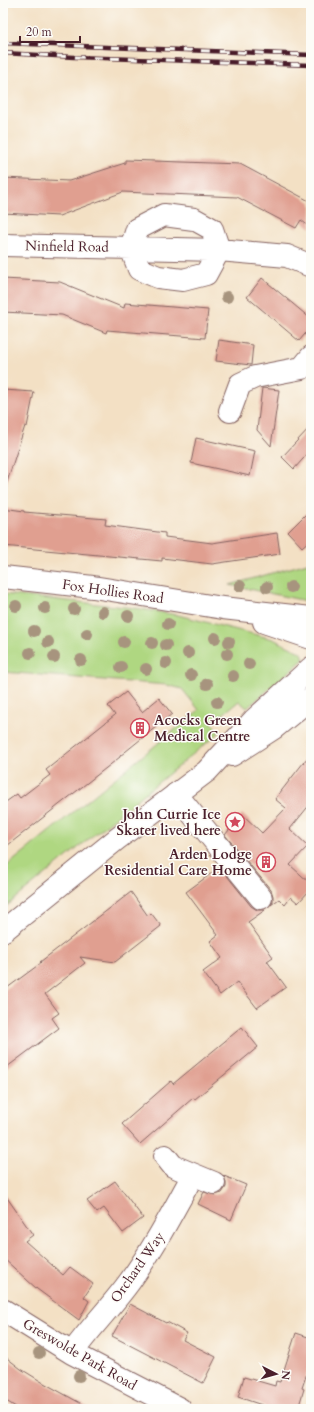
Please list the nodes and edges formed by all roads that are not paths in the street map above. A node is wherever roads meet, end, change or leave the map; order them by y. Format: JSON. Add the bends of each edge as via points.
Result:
{"nodes":[{"id":1,"x":3,"y":245,"type":"edge"},
{"id":2,"x":131,"y":248,"type":"junction"},
{"id":3,"x":219,"y":250,"type":"junction"},
{"id":4,"x":311,"y":266,"type":"edge"},
{"id":5,"x":306,"y":363,"type":"edge"},
{"id":6,"x":230,"y":411,"type":"dead end"},
{"id":7,"x":3,"y":577,"type":"edge"},
{"id":8,"x":223,"y":608,"type":"junction"},
{"id":9,"x":311,"y":618,"type":"edge"},
{"id":10,"x":311,"y":638,"type":"edge"},
{"id":11,"x":311,"y":668,"type":"edge"},
{"id":12,"x":311,"y":698,"type":"edge"},
{"id":13,"x":207,"y":771,"type":"junction"},
{"id":14,"x":176,"y":794,"type":"junction"},
{"id":15,"x":261,"y":898,"type":"dead end"},
{"id":16,"x":3,"y":931,"type":"edge"},
{"id":17,"x":165,"y":1156,"type":"dead end"},
{"id":18,"x":193,"y":1175,"type":"junction"},
{"id":19,"x":214,"y":1183,"type":"dead end"},
{"id":20,"x":3,"y":1310,"type":"edge"},
{"id":21,"x":72,"y":1353,"type":"junction"},
{"id":22,"x":180,"y":1409,"type":"edge"}],
"edges":[{"from":1,"to":2,"type":"main road","name":"Ninfield Road"},
{"from":2,"to":3,"type":"main road","name":"Ninfield Road"},
{"from":2,"to":3,"type":"main road","via":[[139,270],[158,277],[183,280],[206,274]]},
{"from":2,"to":3,"type":"main road","via":[[137,229],[164,215],[194,219],[212,229]]},
{"from":3,"to":4,"type":"main road","name":"Ninfield Road","via":[[287,256]]},
{"from":5,"to":6,"type":"main road","via":[[255,377],[240,384]]},
{"from":7,"to":8,"type":"main road","name":"Fox Hollies Road","via":[[93,587]]},
{"from":8,"to":9,"type":"main road","name":"Fox Hollies Road"},
{"from":8,"to":10,"type":"main road","name":"Fox Hollies Road"},
{"from":11,"to":13,"type":"main road","via":[[254,720]]},
{"from":12,"to":13,"type":"main road","via":[[274,728]]},
{"from":13,"to":14,"type":"main road"},
{"from":14,"to":15,"type":"main road"},
{"from":14,"to":16,"type":"main road"},
{"from":17,"to":18,"type":"main road","via":[[173,1166]]},
{"from":18,"to":19,"type":"main road"},
{"from":18,"to":21,"type":"main road","name":"Orchard Way","via":[[162,1232],[130,1281]]},
{"from":20,"to":21,"type":"main road","name":"Greswolde Park Road"},
{"from":21,"to":22,"type":"main road","name":"Greswolde Park Road"}]}
